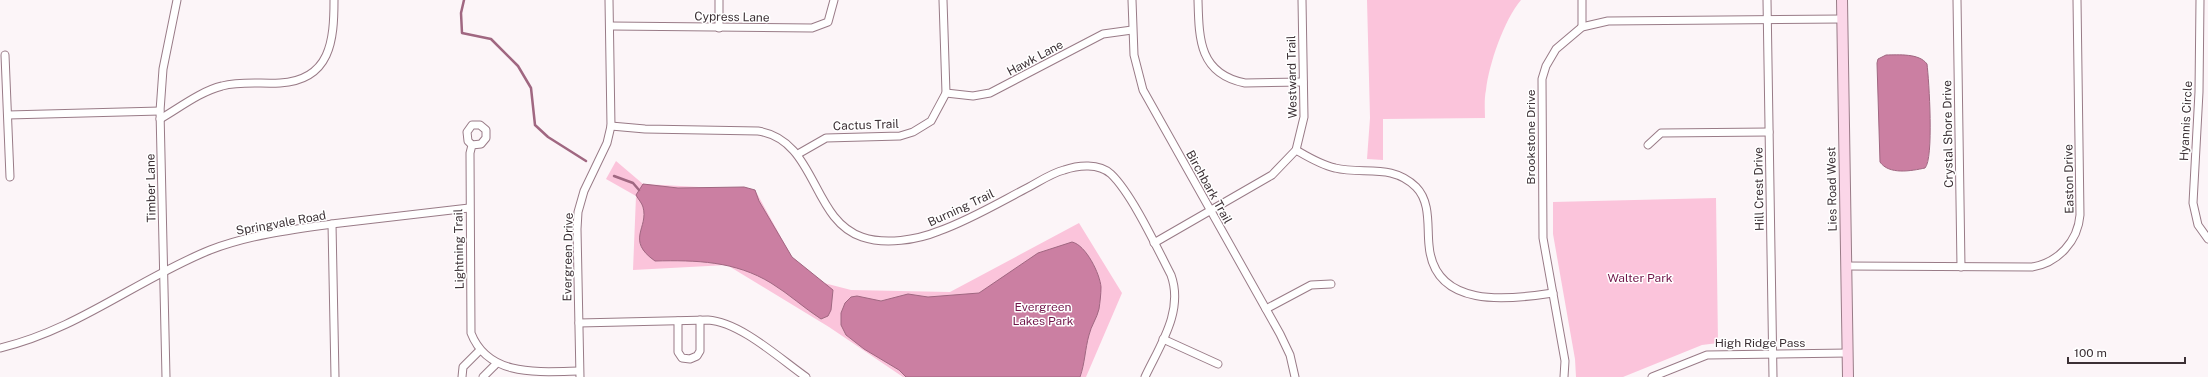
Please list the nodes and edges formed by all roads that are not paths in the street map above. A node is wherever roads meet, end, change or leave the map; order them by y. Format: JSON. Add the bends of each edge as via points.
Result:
{"nodes":[{"id":1,"x":177,"y":0,"type":"edge"},
{"id":2,"x":334,"y":0,"type":"edge"},
{"id":3,"x":610,"y":0,"type":"edge"},
{"id":4,"x":719,"y":0,"type":"edge"},
{"id":5,"x":834,"y":0,"type":"edge"},
{"id":6,"x":943,"y":0,"type":"edge"},
{"id":7,"x":1132,"y":0,"type":"edge"},
{"id":8,"x":1198,"y":0,"type":"edge"},
{"id":9,"x":1302,"y":0,"type":"edge"},
{"id":10,"x":1582,"y":0,"type":"edge"},
{"id":11,"x":1767,"y":0,"type":"edge"},
{"id":12,"x":1842,"y":0,"type":"edge"},
{"id":13,"x":1956,"y":0,"type":"edge"},
{"id":14,"x":2077,"y":0,"type":"edge"},
{"id":15,"x":2200,"y":0,"type":"edge"},
{"id":16,"x":1767,"y":19,"type":"junction"},
{"id":17,"x":1842,"y":19,"type":"junction"},
{"id":18,"x":611,"y":26,"type":"junction"},
{"id":19,"x":1582,"y":27,"type":"junction"},
{"id":20,"x":719,"y":28,"type":"junction"},
{"id":21,"x":1132,"y":30,"type":"junction"},
{"id":22,"x":6,"y":55,"type":"dead end"},
{"id":23,"x":1303,"y":82,"type":"junction"},
{"id":24,"x":946,"y":92,"type":"junction"},
{"id":25,"x":8,"y":115,"type":"junction"},
{"id":26,"x":160,"y":115,"type":"junction"},
{"id":27,"x":611,"y":126,"type":"junction"},
{"id":28,"x":1769,"y":132,"type":"junction"},
{"id":29,"x":472,"y":145,"type":"dead end"},
{"id":30,"x":1648,"y":145,"type":"dead end"},
{"id":31,"x":1296,"y":150,"type":"junction"},
{"id":32,"x":798,"y":154,"type":"junction"},
{"id":33,"x":10,"y":177,"type":"dead end"},
{"id":34,"x":469,"y":208,"type":"junction"},
{"id":35,"x":1210,"y":211,"type":"junction"},
{"id":36,"x":332,"y":224,"type":"junction"},
{"id":37,"x":2208,"y":239,"type":"edge"},
{"id":38,"x":1154,"y":243,"type":"junction"},
{"id":39,"x":1846,"y":266,"type":"junction"},
{"id":40,"x":1961,"y":267,"type":"junction"},
{"id":41,"x":164,"y":271,"type":"junction"},
{"id":42,"x":1331,"y":284,"type":"dead end"},
{"id":43,"x":1553,"y":293,"type":"junction"},
{"id":44,"x":1266,"y":309,"type":"junction"},
{"id":45,"x":678,"y":320,"type":"junction"},
{"id":46,"x":700,"y":320,"type":"junction"},
{"id":47,"x":579,"y":323,"type":"junction"},
{"id":48,"x":1163,"y":339,"type":"junction"},
{"id":49,"x":0,"y":348,"type":"edge"},
{"id":50,"x":479,"y":351,"type":"junction"},
{"id":51,"x":1848,"y":353,"type":"junction"},
{"id":52,"x":1773,"y":354,"type":"junction"},
{"id":53,"x":1218,"y":364,"type":"dead end"},
{"id":54,"x":495,"y":365,"type":"junction"},
{"id":55,"x":580,"y":374,"type":"edge"},
{"id":56,"x":1663,"y":375,"type":"edge"},
{"id":57,"x":166,"y":377,"type":"edge"},
{"id":58,"x":335,"y":377,"type":"edge"},
{"id":59,"x":462,"y":377,"type":"edge"},
{"id":60,"x":483,"y":377,"type":"edge"},
{"id":61,"x":806,"y":377,"type":"edge"},
{"id":62,"x":1145,"y":377,"type":"edge"},
{"id":63,"x":1295,"y":377,"type":"edge"},
{"id":64,"x":1564,"y":377,"type":"edge"},
{"id":65,"x":1652,"y":377,"type":"edge"},
{"id":66,"x":1773,"y":377,"type":"edge"},
{"id":67,"x":1848,"y":377,"type":"edge"}],
"edges":[{"from":1,"to":26,"type":"street","name":"Timber Lane","via":[[163,69]]},
{"from":2,"to":26,"type":"street","via":[[333,37],[329,52],[320,67],[293,81],[222,86]]},
{"from":3,"to":18,"type":"street","name":"Evergreen Drive"},
{"from":4,"to":20,"type":"street"},
{"from":5,"to":20,"type":"street","name":"Cypress Lane","via":[[828,22],[812,28]]},
{"from":6,"to":24,"type":"street","name":"Cactus Trail"},
{"from":7,"to":21,"type":"street","name":"Birchbark Trail"},
{"from":8,"to":23,"type":"street","via":[[1200,41],[1206,56],[1218,72],[1245,83]]},
{"from":9,"to":23,"type":"street","name":"Westward Trail"},
{"from":10,"to":19,"type":"street"},
{"from":11,"to":16,"type":"street","name":"Hill Crest Drive"},
{"from":12,"to":17,"type":"street","name":"Lies Road West"},
{"from":13,"to":40,"type":"street","name":"Crystal Shore Drive"},
{"from":14,"to":40,"type":"street","name":"Easton Drive","via":[[2080,215],[2076,236],[2056,258],[2039,266]]},
{"from":15,"to":37,"type":"street","name":"Hyannis Circle","via":[[2199,92],[2193,203],[2197,222]]},
{"from":16,"to":17,"type":"street","name":"Brookstone Drive"},
{"from":16,"to":19,"type":"street","name":"Brookstone Drive","via":[[1608,21]]},
{"from":16,"to":28,"type":"street","name":"Hill Crest Drive"},
{"from":17,"to":39,"type":"street","name":"Lies Road West"},
{"from":18,"to":20,"type":"street","name":"Cypress Lane"},
{"from":18,"to":27,"type":"street","name":"Evergreen Drive"},
{"from":19,"to":43,"type":"street","name":"Brookstone Drive","via":[[1552,54],[1544,70],[1541,86],[1543,231]]},
{"from":21,"to":24,"type":"street","name":"Hawk Lane","via":[[1103,34],[990,93],[973,96]]},
{"from":21,"to":35,"type":"street","name":"Birchbark Trail","via":[[1134,55],[1143,90]]},
{"from":22,"to":25,"type":"street"},
{"from":23,"to":31,"type":"street","name":"Westward Trail","via":[[1303,125]]},
{"from":24,"to":32,"type":"street","name":"Cactus Trail","via":[[931,121],[913,132],[895,137],[834,136],[815,142]]},
{"from":25,"to":26,"type":"street"},
{"from":25,"to":33,"type":"street"},
{"from":26,"to":41,"type":"street","name":"Timber Lane"},
{"from":27,"to":32,"type":"street","name":"Burning Trail","via":[[758,131],[780,138]]},
{"from":27,"to":47,"type":"street","name":"Evergreen Drive","via":[[607,143],[584,191],[578,212]]},
{"from":28,"to":30,"type":"street","via":[[1662,134]]},
{"from":28,"to":52,"type":"street","name":"Hill Crest Drive"},
{"from":29,"to":34,"type":"street","name":"Lightning Trail"},
{"from":31,"to":35,"type":"street","name":"Westward Trail","via":[[1272,175]]},
{"from":31,"to":43,"type":"street","via":[[1334,168],[1389,172],[1416,187],[1427,213],[1432,262],[1437,271],[1457,290],[1483,297]]},
{"from":32,"to":38,"type":"street","name":"Burning Trail","via":[[841,225],[869,239],[899,240],[939,232],[1059,171],[1095,166],[1111,174]]},
{"from":34,"to":36,"type":"street","name":"Springvale Road"},
{"from":34,"to":50,"type":"street","name":"Lightning Trail","via":[[471,333]]},
{"from":35,"to":38,"type":"street","name":"Westward Trail"},
{"from":35,"to":44,"type":"street","name":"Birchbark Trail"},
{"from":36,"to":41,"type":"street","name":"Springvale Road","via":[[275,232],[231,243]]},
{"from":36,"to":58,"type":"street"},
{"from":38,"to":48,"type":"street","name":"Burning Trail","via":[[1171,275],[1176,296],[1174,313]]},
{"from":39,"to":40,"type":"street","name":"Easton Drive"},
{"from":39,"to":51,"type":"street","name":"Lies Road West"},
{"from":41,"to":49,"type":"street","name":"Springvale Road","via":[[60,328]]},
{"from":41,"to":57,"type":"street","name":"Timber Lane"},
{"from":42,"to":44,"type":"street","via":[[1311,285]]},
{"from":43,"to":64,"type":"street","name":"Brookstone Drive","via":[[1565,361]]},
{"from":44,"to":63,"type":"street","name":"Birchbark Trail","via":[[1287,348]]},
{"from":45,"to":46,"type":"street"},
{"from":45,"to":46,"type":"street","via":[[678,352],[682,358],[690,359],[698,356],[700,351]]},
{"from":45,"to":47,"type":"street"},
{"from":46,"to":61,"type":"street","via":[[730,325]]},
{"from":47,"to":55,"type":"street","name":"Evergreen Drive"},
{"from":48,"to":53,"type":"street"},
{"from":48,"to":62,"type":"street","name":"Burning Trail"},
{"from":50,"to":54,"type":"street","name":"Lightning Trail"},
{"from":50,"to":59,"type":"street","via":[[463,367]]},
{"from":51,"to":52,"type":"street","name":"High Ridge Pass"},
{"from":51,"to":67,"type":"street","name":"Lies Road West"},
{"from":52,"to":56,"type":"street","name":"High Ridge Pass","via":[[1708,355]]},
{"from":52,"to":66,"type":"street","name":"Hill Crest Drive"},
{"from":54,"to":55,"type":"street","name":"Lightning Trail","via":[[516,372]]},
{"from":54,"to":60,"type":"street"},
{"from":56,"to":65,"type":"street","name":"High Ridge Pass"}]}
